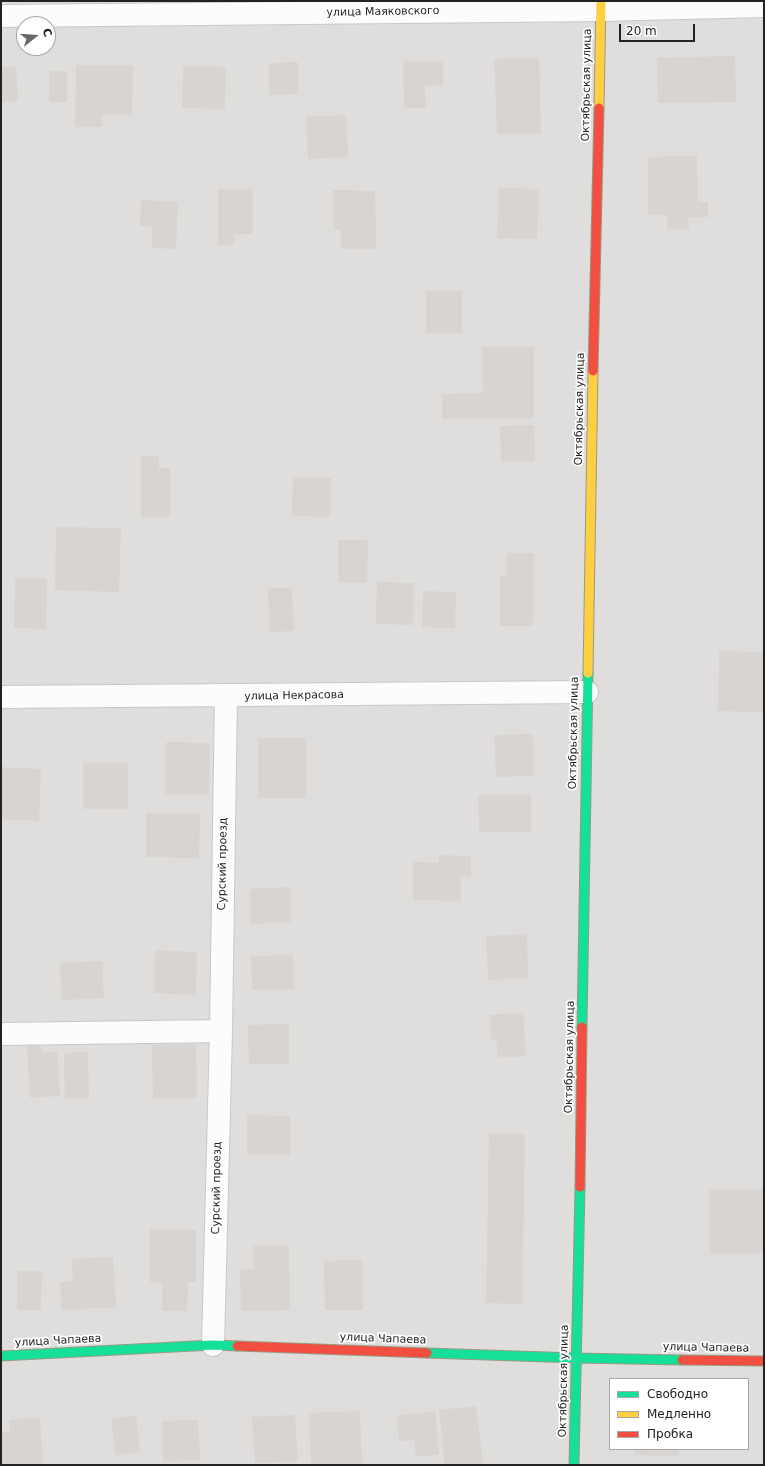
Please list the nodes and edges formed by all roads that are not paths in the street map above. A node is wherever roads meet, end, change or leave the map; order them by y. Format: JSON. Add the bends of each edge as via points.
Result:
{"nodes":[{"id":1,"x":601,"y":6,"type":"edge"},
{"id":2,"x":764,"y":6,"type":"edge"},
{"id":3,"x":1,"y":16,"type":"edge"},
{"id":4,"x":587,"y":692,"type":"junction"},
{"id":5,"x":226,"y":696,"type":"junction"},
{"id":6,"x":1,"y":697,"type":"edge"},
{"id":7,"x":221,"y":1031,"type":"junction"},
{"id":8,"x":1,"y":1034,"type":"edge"},
{"id":9,"x":213,"y":1345,"type":"junction"},
{"id":10,"x":1,"y":1356,"type":"edge"},
{"id":11,"x":577,"y":1358,"type":"junction"},
{"id":12,"x":764,"y":1361,"type":"edge"},
{"id":13,"x":574,"y":1465,"type":"edge"}],
"edges":[{"from":1,"to":2,"type":"street","name":"улица Маяковского"},
{"from":1,"to":3,"type":"street","name":"улица Маяковского"},
{"from":1,"to":4,"type":"street","name":"Октябрьская улица"},
{"from":4,"to":5,"type":"street","name":"улица Некрасова"},
{"from":4,"to":11,"type":"street","name":"Октябрьская улица"},
{"from":5,"to":6,"type":"street","name":"улица Некрасова"},
{"from":5,"to":7,"type":"street","name":"Сурский проезд"},
{"from":7,"to":8,"type":"street"},
{"from":7,"to":9,"type":"street","name":"Сурский проезд"},
{"from":9,"to":10,"type":"street","name":"улица Чапаева"},
{"from":9,"to":11,"type":"street","name":"улица Чапаева"},
{"from":11,"to":12,"type":"street","name":"улица Чапаева"},
{"from":11,"to":13,"type":"street","name":"Октябрьская улица"}]}
